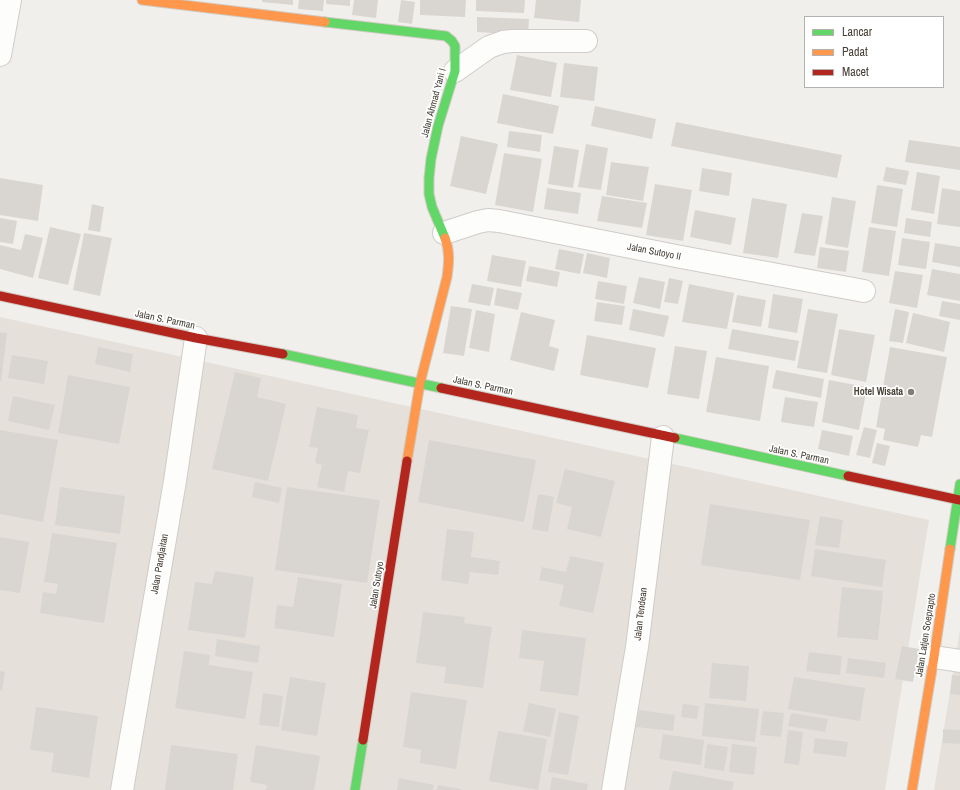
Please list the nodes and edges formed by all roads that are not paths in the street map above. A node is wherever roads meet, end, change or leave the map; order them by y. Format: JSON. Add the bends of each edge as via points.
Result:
{"nodes":[{"id":1,"x":10,"y":0,"type":"edge"},
{"id":2,"x":142,"y":0,"type":"edge"},
{"id":3,"x":586,"y":41,"type":"dead end"},
{"id":4,"x":0,"y":55,"type":"edge"},
{"id":5,"x":455,"y":70,"type":"junction"},
{"id":6,"x":444,"y":233,"type":"junction"},
{"id":7,"x":864,"y":291,"type":"dead end"},
{"id":8,"x":0,"y":296,"type":"edge"},
{"id":9,"x":196,"y":338,"type":"junction"},
{"id":10,"x":420,"y":383,"type":"junction"},
{"id":11,"x":663,"y":437,"type":"junction"},
{"id":12,"x":960,"y":484,"type":"edge"},
{"id":13,"x":959,"y":500,"type":"edge"},
{"id":14,"x":934,"y":657,"type":"junction"},
{"id":15,"x":960,"y":661,"type":"edge"},
{"id":16,"x":122,"y":790,"type":"edge"},
{"id":17,"x":355,"y":790,"type":"edge"},
{"id":18,"x":614,"y":790,"type":"edge"},
{"id":19,"x":912,"y":790,"type":"edge"}],
"edges":[{"from":1,"to":4,"type":"street"},
{"from":2,"to":5,"type":"street","name":"Jalan Ahmad Yani I","via":[[446,36],[454,44]]},
{"from":3,"to":5,"type":"street","via":[[503,42],[489,47]]},
{"from":5,"to":6,"type":"street","name":"Jalan Ahmad Yani I","via":[[438,126],[429,178],[432,207]]},
{"from":6,"to":7,"type":"street","name":"Jalan Sutoyo II","via":[[478,222],[499,220]]},
{"from":6,"to":10,"type":"street","name":"Jalan Ahmad Yani I","via":[[449,260],[447,277]]},
{"from":8,"to":9,"type":"street","name":"Jalan S. Parman"},
{"from":9,"to":10,"type":"street","name":"Jalan S. Parman"},
{"from":9,"to":16,"type":"street","name":"Jalan Pandjaitan","via":[[175,481]]},
{"from":10,"to":11,"type":"street","name":"Jalan S. Parman"},
{"from":10,"to":17,"type":"street","name":"Jalan Sutoyo"},
{"from":11,"to":13,"type":"street","name":"Jalan S. Parman"},
{"from":11,"to":18,"type":"street","name":"Jalan Tendean","via":[[637,647]]},
{"from":12,"to":13,"type":"street","name":"Jalan Latjen Soeprapto"},
{"from":13,"to":14,"type":"street","name":"Jalan Latjen Soeprapto"},
{"from":14,"to":15,"type":"street"},
{"from":14,"to":19,"type":"street","name":"Jalan Latjen Soeprapto"}]}
